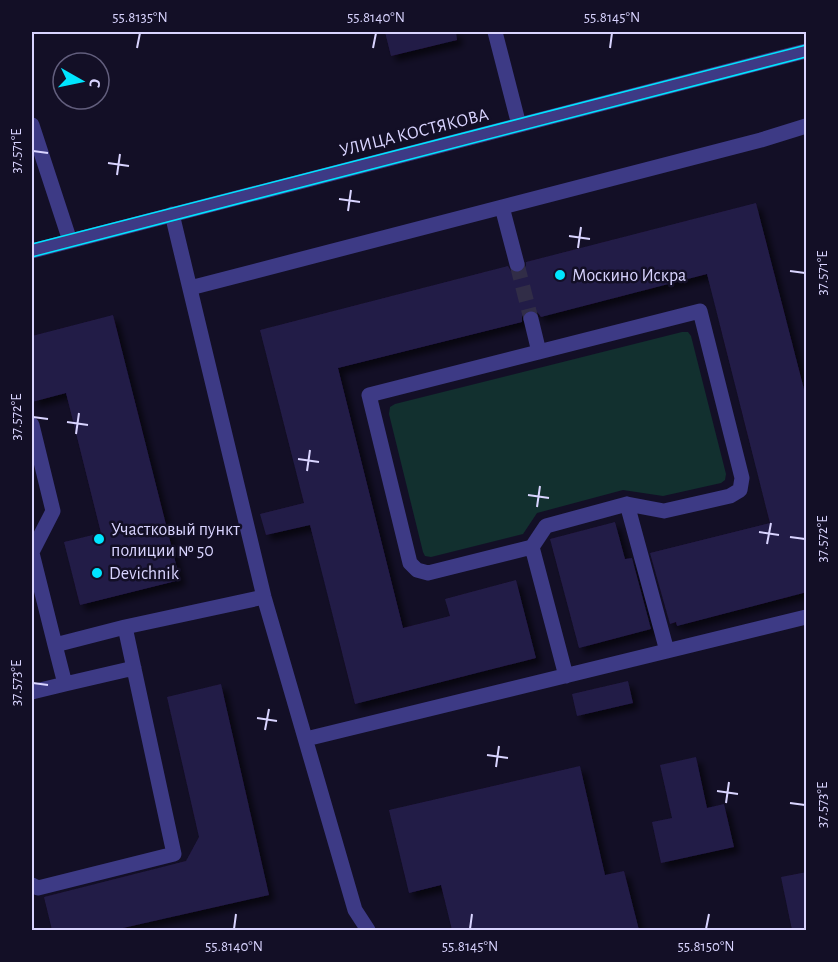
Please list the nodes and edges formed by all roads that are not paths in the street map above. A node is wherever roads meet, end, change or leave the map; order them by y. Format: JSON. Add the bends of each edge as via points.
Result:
{"nodes":[{"id":1,"x":495,"y":32,"type":"edge"},
{"id":2,"x":807,"y":51,"type":"edge"},
{"id":3,"x":32,"y":125,"type":"edge"},
{"id":4,"x":519,"y":125,"type":"junction"},
{"id":5,"x":807,"y":126,"type":"edge"},
{"id":6,"x":502,"y":207,"type":"junction"},
{"id":7,"x":172,"y":214,"type":"junction"},
{"id":8,"x":70,"y":241,"type":"junction"},
{"id":9,"x":32,"y":250,"type":"edge"},
{"id":10,"x":517,"y":264,"type":"tunnel mouth"},
{"id":11,"x":189,"y":288,"type":"junction"},
{"id":12,"x":531,"y":320,"type":"tunnel mouth"},
{"id":13,"x":539,"y":352,"type":"junction"},
{"id":14,"x":32,"y":429,"type":"edge"},
{"id":15,"x":627,"y":504,"type":"junction"},
{"id":16,"x":532,"y":546,"type":"junction"},
{"id":17,"x":32,"y":553,"type":"edge"},
{"id":18,"x":264,"y":597,"type":"junction"},
{"id":19,"x":807,"y":617,"type":"edge"},
{"id":20,"x":125,"y":627,"type":"junction"},
{"id":21,"x":55,"y":645,"type":"junction"},
{"id":22,"x":667,"y":651,"type":"junction"},
{"id":23,"x":134,"y":668,"type":"junction"},
{"id":24,"x":566,"y":676,"type":"junction"},
{"id":25,"x":65,"y":684,"type":"junction"},
{"id":26,"x":32,"y":692,"type":"edge"},
{"id":27,"x":306,"y":739,"type":"junction"},
{"id":28,"x":32,"y":885,"type":"edge"},
{"id":29,"x":368,"y":930,"type":"edge"}],
"edges":[{"from":1,"to":4,"type":"street"},
{"from":2,"to":4,"type":"street","name":"УЛИЦА КОСТЯКОВА"},
{"from":3,"to":8,"type":"street"},
{"from":4,"to":7,"type":"street","name":"УЛИЦА КОСТЯКОВА"},
{"from":5,"to":6,"type":"street"},
{"from":6,"to":10,"type":"street"},
{"from":6,"to":11,"type":"street"},
{"from":7,"to":8,"type":"street","name":"УЛИЦА КОСТЯКОВА"},
{"from":7,"to":11,"type":"street"},
{"from":8,"to":9,"type":"street","name":"УЛИЦА КОСТЯКОВА"},
{"from":11,"to":18,"type":"street"},
{"from":12,"to":13,"type":"street"},
{"from":13,"to":15,"type":"street","via":[[700,312],[742,478],[740,490],[730,496],[664,511]]},
{"from":13,"to":16,"type":"street","via":[[369,395],[410,563],[417,570],[428,573]]},
{"from":14,"to":17,"type":"street","via":[[53,511]]},
{"from":15,"to":16,"type":"street","via":[[546,526]]},
{"from":15,"to":22,"type":"street"},
{"from":16,"to":24,"type":"street"},
{"from":17,"to":21,"type":"street"},
{"from":18,"to":20,"type":"street"},
{"from":18,"to":27,"type":"street"},
{"from":19,"to":22,"type":"street"},
{"from":20,"to":21,"type":"street"},
{"from":20,"to":23,"type":"street"},
{"from":21,"to":25,"type":"street"},
{"from":22,"to":24,"type":"street"},
{"from":23,"to":25,"type":"street"},
{"from":23,"to":28,"type":"street","via":[[174,854],[38,888]]},
{"from":24,"to":27,"type":"street"},
{"from":25,"to":26,"type":"street"},
{"from":27,"to":29,"type":"street","via":[[355,910]]}]}
